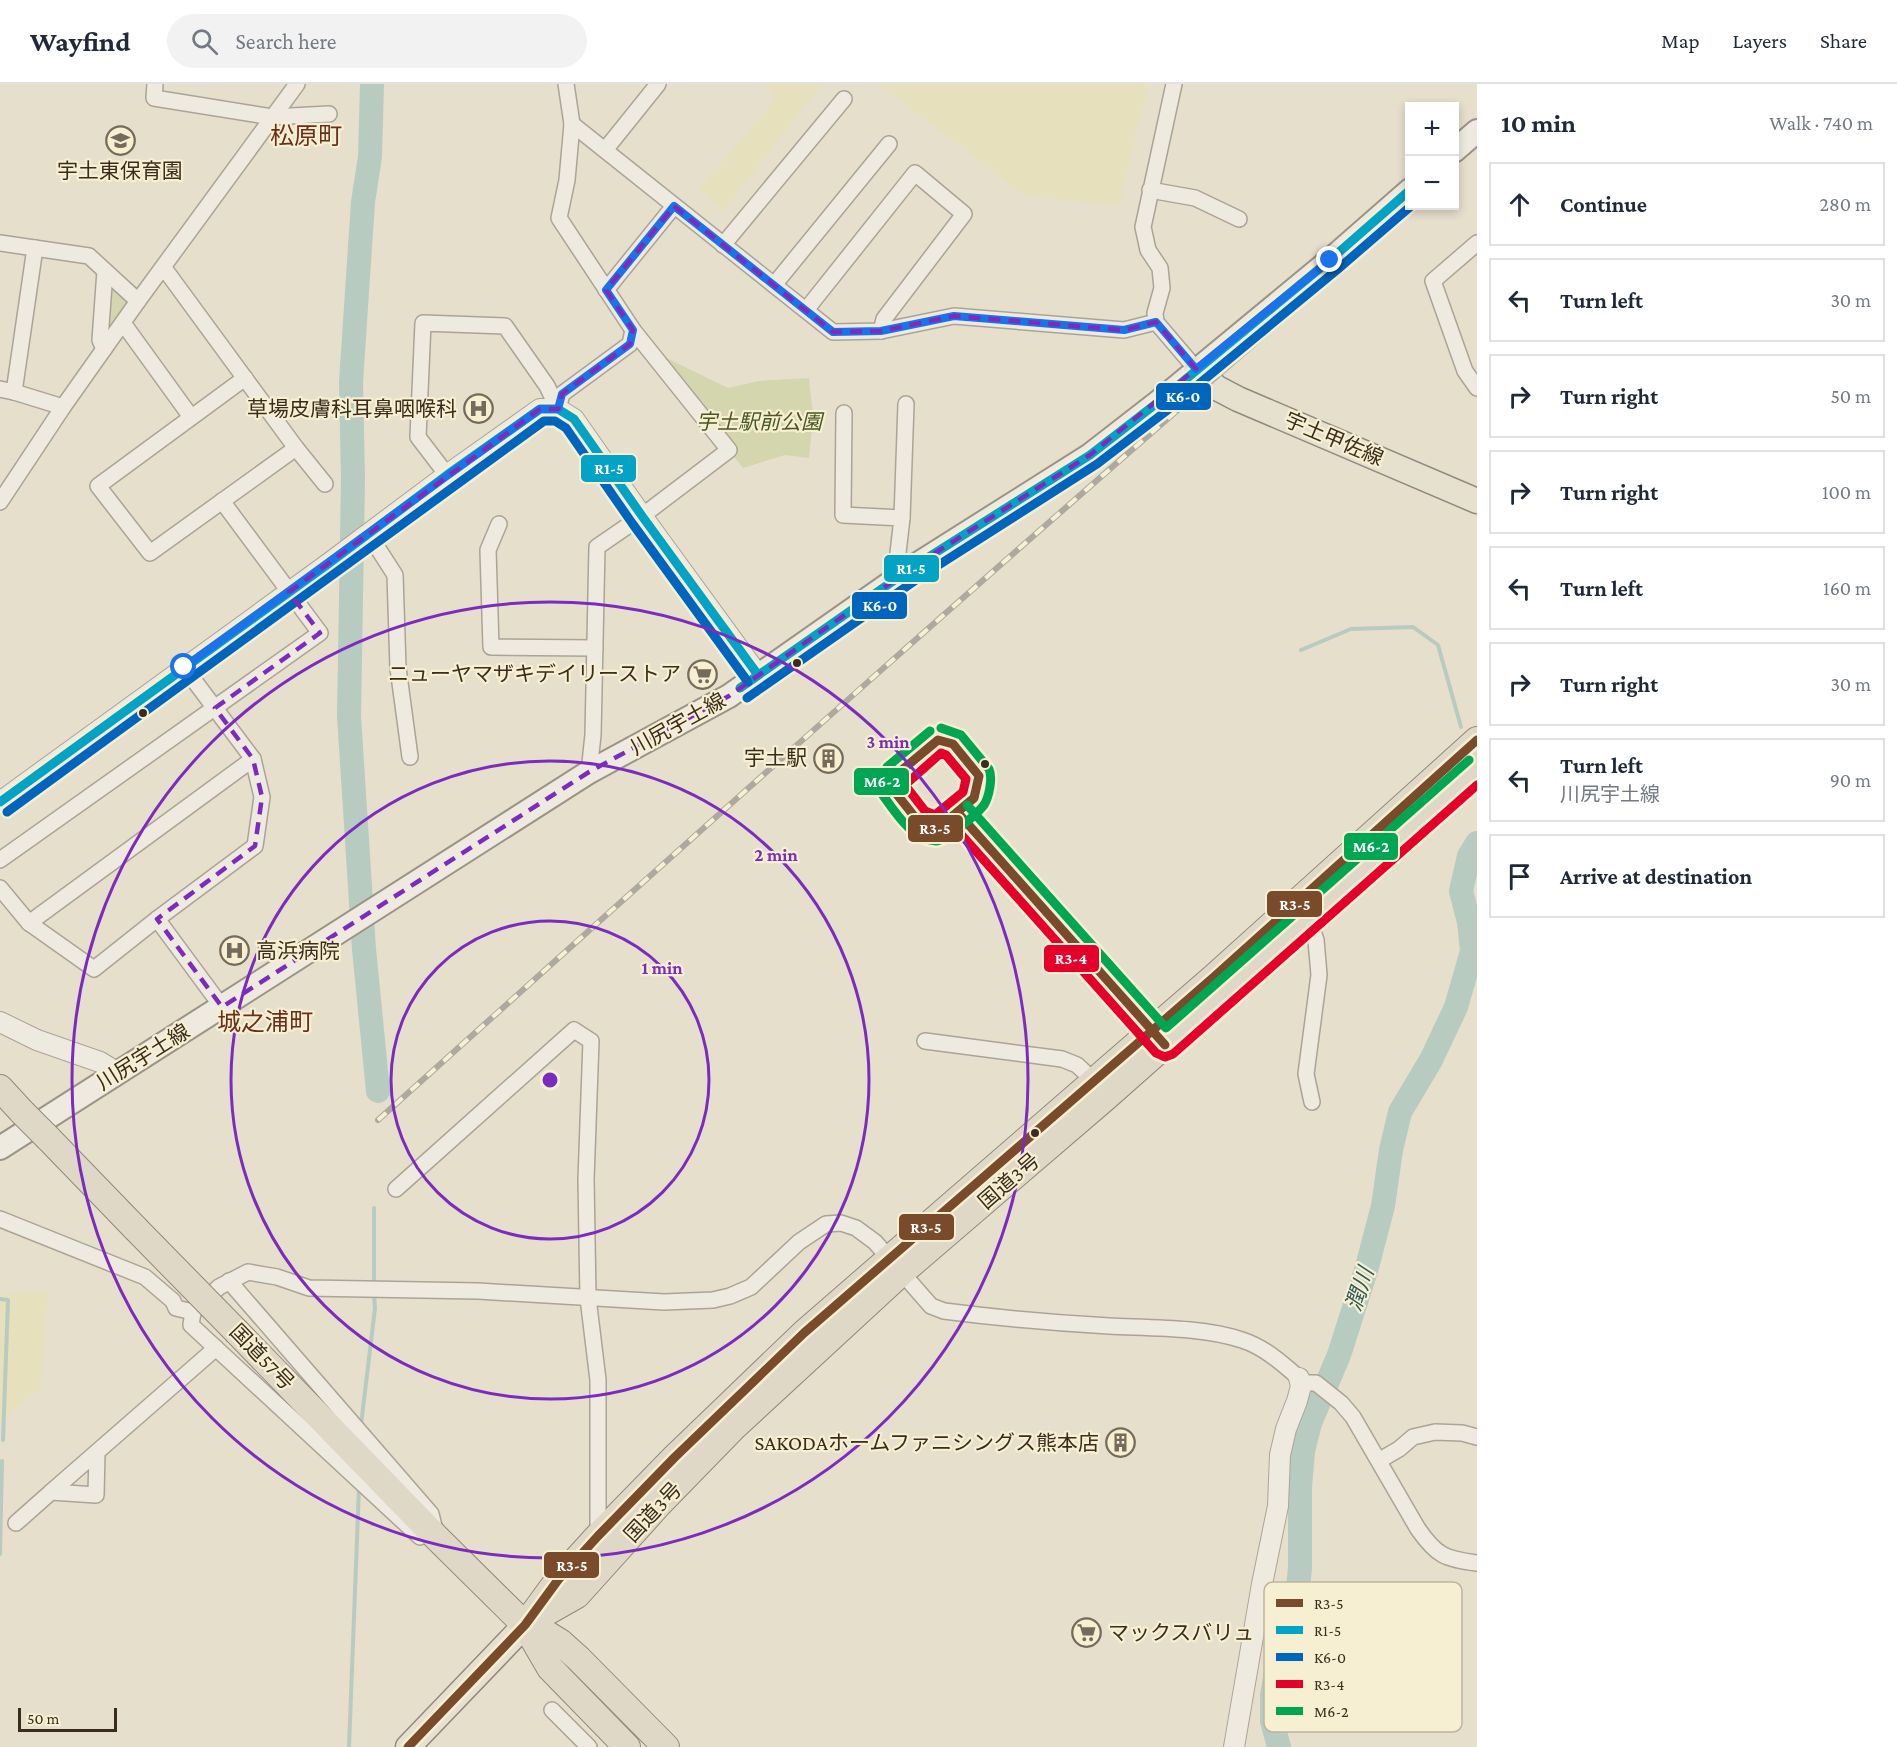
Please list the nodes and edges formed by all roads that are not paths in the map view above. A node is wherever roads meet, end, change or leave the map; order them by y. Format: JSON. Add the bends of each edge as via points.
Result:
{"nodes":[{"id":1,"x":155,"y":84,"type":"edge"},
{"id":2,"x":297,"y":84,"type":"edge"},
{"id":3,"x":566,"y":84,"type":"edge"},
{"id":4,"x":658,"y":84,"type":"edge"},
{"id":5,"x":1174,"y":84,"type":"edge"},
{"id":6,"x":844,"y":99,"type":"dead end"},
{"id":7,"x":329,"y":114,"type":"dead end"},
{"id":8,"x":272,"y":117,"type":"junction"},
{"id":9,"x":572,"y":124,"type":"junction"},
{"id":10,"x":1477,"y":131,"type":"edge"},
{"id":11,"x":889,"y":144,"type":"dead end"},
{"id":12,"x":1459,"y":147,"type":"edge"},
{"id":13,"x":605,"y":150,"type":"junction"},
{"id":14,"x":1150,"y":190,"type":"junction"},
{"id":15,"x":1405,"y":194,"type":"edge"},
{"id":16,"x":674,"y":206,"type":"junction"},
{"id":17,"x":1239,"y":219,"type":"dead end"},
{"id":18,"x":0,"y":243,"type":"edge"},
{"id":19,"x":1477,"y":243,"type":"edge"},
{"id":20,"x":723,"y":245,"type":"junction"},
{"id":21,"x":35,"y":248,"type":"junction"},
{"id":22,"x":164,"y":268,"type":"junction"},
{"id":23,"x":105,"y":271,"type":"junction"},
{"id":24,"x":774,"y":285,"type":"junction"},
{"id":25,"x":606,"y":290,"type":"junction"},
{"id":26,"x":138,"y":301,"type":"junction"},
{"id":27,"x":806,"y":310,"type":"junction"},
{"id":28,"x":1156,"y":322,"type":"junction"},
{"id":29,"x":123,"y":323,"type":"junction"},
{"id":30,"x":633,"y":330,"type":"junction"},
{"id":31,"x":881,"y":331,"type":"junction"},
{"id":32,"x":104,"y":349,"type":"junction"},
{"id":33,"x":1196,"y":369,"type":"junction"},
{"id":34,"x":245,"y":378,"type":"junction"},
{"id":35,"x":1477,"y":388,"type":"edge"},
{"id":36,"x":7,"y":390,"type":"edge"},
{"id":37,"x":906,"y":404,"type":"dead end"},
{"id":38,"x":63,"y":407,"type":"junction"},
{"id":39,"x":558,"y":409,"type":"junction"},
{"id":40,"x":844,"y":413,"type":"dead end"},
{"id":41,"x":191,"y":417,"type":"junction"},
{"id":42,"x":296,"y":448,"type":"junction"},
{"id":43,"x":447,"y":475,"type":"junction"},
{"id":44,"x":325,"y":484,"type":"dead end"},
{"id":45,"x":222,"y":501,"type":"junction"},
{"id":46,"x":1477,"y":501,"type":"edge"},
{"id":47,"x":0,"y":502,"type":"edge"},
{"id":48,"x":642,"y":516,"type":"junction"},
{"id":49,"x":902,"y":518,"type":"junction"},
{"id":50,"x":499,"y":524,"type":"dead end"},
{"id":51,"x":368,"y":533,"type":"junction"},
{"id":52,"x":896,"y":579,"type":"junction"},
{"id":53,"x":289,"y":592,"type":"junction"},
{"id":54,"x":595,"y":648,"type":"junction"},
{"id":55,"x":184,"y":667,"type":"junction"},
{"id":56,"x":758,"y":675,"type":"junction"},
{"id":57,"x":215,"y":708,"type":"junction"},
{"id":58,"x":1477,"y":740,"type":"edge"},
{"id":59,"x":410,"y":757,"type":"dead end"},
{"id":60,"x":253,"y":759,"type":"junction"},
{"id":61,"x":1477,"y":770,"type":"edge"},
{"id":62,"x":589,"y":772,"type":"junction"},
{"id":63,"x":0,"y":802,"type":"edge"},
{"id":64,"x":958,"y":813,"type":"dead end"},
{"id":65,"x":0,"y":860,"type":"edge"},
{"id":66,"x":0,"y":888,"type":"edge"},
{"id":67,"x":157,"y":919,"type":"junction"},
{"id":68,"x":1308,"y":919,"type":"junction"},
{"id":69,"x":29,"y":923,"type":"junction"},
{"id":70,"x":222,"y":1007,"type":"junction"},
{"id":71,"x":0,"y":1022,"type":"edge"},
{"id":72,"x":1159,"y":1037,"type":"junction"},
{"id":73,"x":925,"y":1041,"type":"dead end"},
{"id":74,"x":118,"y":1073,"type":"junction"},
{"id":75,"x":1093,"y":1080,"type":"junction"},
{"id":76,"x":0,"y":1088,"type":"edge"},
{"id":77,"x":1312,"y":1102,"type":"dead end"},
{"id":78,"x":0,"y":1148,"type":"edge"},
{"id":79,"x":396,"y":1189,"type":"dead end"},
{"id":80,"x":0,"y":1219,"type":"edge"},
{"id":81,"x":895,"y":1266,"type":"junction"},
{"id":82,"x":229,"y":1281,"type":"junction"},
{"id":83,"x":588,"y":1298,"type":"junction"},
{"id":84,"x":193,"y":1312,"type":"junction"},
{"id":85,"x":216,"y":1348,"type":"junction"},
{"id":86,"x":1305,"y":1381,"type":"junction"},
{"id":87,"x":1477,"y":1437,"type":"edge"},
{"id":88,"x":97,"y":1452,"type":"junction"},
{"id":89,"x":1380,"y":1460,"type":"junction"},
{"id":90,"x":51,"y":1492,"type":"junction"},
{"id":91,"x":16,"y":1523,"type":"dead end"},
{"id":92,"x":598,"y":1536,"type":"junction"},
{"id":93,"x":437,"y":1538,"type":"junction"},
{"id":94,"x":1477,"y":1563,"type":"edge"},
{"id":95,"x":525,"y":1625,"type":"junction"},
{"id":96,"x":552,"y":1710,"type":"dead end"},
{"id":97,"x":408,"y":1747,"type":"edge"},
{"id":98,"x":589,"y":1747,"type":"edge"},
{"id":99,"x":627,"y":1747,"type":"edge"},
{"id":100,"x":666,"y":1747,"type":"edge"},
{"id":101,"x":1234,"y":1747,"type":"edge"}],
"edges":[{"from":1,"to":8,"type":"street","via":[[154,98]]},
{"from":2,"to":8,"type":"street"},
{"from":3,"to":9,"type":"street"},
{"from":4,"to":13,"type":"street"},
{"from":5,"to":14,"type":"street"},
{"from":6,"to":20,"type":"street"},
{"from":7,"to":8,"type":"street"},
{"from":8,"to":22,"type":"street"},
{"from":9,"to":13,"type":"street"},
{"from":9,"to":25,"type":"street","via":[[559,218]]},
{"from":10,"to":12,"type":"main road"},
{"from":11,"to":24,"type":"street"},
{"from":13,"to":16,"type":"street"},
{"from":14,"to":17,"type":"street","via":[[1194,198]]},
{"from":14,"to":28,"type":"street","via":[[1143,227],[1149,250],[1160,268],[1162,288]]},
{"from":15,"to":33,"type":"main road","name":"川尻宇土線"},
{"from":16,"to":20,"type":"street"},
{"from":16,"to":25,"type":"street"},
{"from":18,"to":21,"type":"street"},
{"from":19,"to":35,"type":"street","via":[[1433,281],[1465,371]]},
{"from":20,"to":24,"type":"street"},
{"from":21,"to":23,"type":"street","via":[[89,256]]},
{"from":21,"to":36,"type":"street"},
{"from":22,"to":26,"type":"street"},
{"from":22,"to":34,"type":"street"},
{"from":23,"to":26,"type":"street"},
{"from":23,"to":32,"type":"street","via":[[100,340]]},
{"from":24,"to":27,"type":"street"},
{"from":25,"to":30,"type":"street"},
{"from":26,"to":29,"type":"street"},
{"from":27,"to":31,"type":"street","via":[[833,332]]},
{"from":27,"to":31,"type":"street","via":[[915,173],[964,214],[884,319]]},
{"from":28,"to":31,"type":"street","via":[[1124,330],[954,316]]},
{"from":28,"to":33,"type":"street"},
{"from":29,"to":32,"type":"street"},
{"from":29,"to":41,"type":"street"},
{"from":30,"to":39,"type":"street","via":[[630,344],[562,394]]},
{"from":30,"to":48,"type":"street","via":[[729,450]]},
{"from":32,"to":38,"type":"street"},
{"from":33,"to":46,"type":"main road","name":"宇土甲佐線","via":[[1217,388],[1238,399]]},
{"from":33,"to":52,"type":"main road","name":"川尻宇土線","via":[[1090,455]]},
{"from":34,"to":41,"type":"street"},
{"from":34,"to":42,"type":"street"},
{"from":36,"to":38,"type":"street"},
{"from":37,"to":49,"type":"street"},
{"from":38,"to":47,"type":"street"},
{"from":39,"to":43,"type":"street","via":[[540,409]]},
{"from":39,"to":43,"type":"street","via":[[547,386],[505,326],[423,323],[418,437]]},
{"from":39,"to":48,"type":"street","via":[[574,419]]},
{"from":40,"to":49,"type":"street","via":[[843,515]]},
{"from":41,"to":45,"type":"street","via":[[98,486],[150,553]]},
{"from":42,"to":44,"type":"street"},
{"from":42,"to":45,"type":"street"},
{"from":43,"to":51,"type":"street"},
{"from":45,"to":53,"type":"street"},
{"from":48,"to":54,"type":"street","via":[[597,547]]},
{"from":48,"to":56,"type":"street"},
{"from":49,"to":52,"type":"street"},
{"from":50,"to":54,"type":"street","via":[[488,550],[491,647]]},
{"from":51,"to":53,"type":"street"},
{"from":51,"to":59,"type":"street","via":[[395,575],[398,668]]},
{"from":52,"to":56,"type":"main road","name":"川尻宇土線"},
{"from":53,"to":55,"type":"street"},
{"from":53,"to":57,"type":"street","via":[[320,633]]},
{"from":54,"to":62,"type":"street"},
{"from":55,"to":57,"type":"street"},
{"from":55,"to":63,"type":"street"},
{"from":56,"to":62,"type":"main road","name":"川尻宇土線","via":[[729,696]]},
{"from":57,"to":60,"type":"street"},
{"from":57,"to":65,"type":"street"},
{"from":58,"to":72,"type":"highway","name":"国道3号","via":[[1291,909]]},
{"from":60,"to":67,"type":"street","via":[[262,797],[255,846]]},
{"from":60,"to":69,"type":"street"},
{"from":61,"to":68,"type":"highway","name":"国道3号"},
{"from":62,"to":70,"type":"main road","name":"川尻宇土線"},
{"from":64,"to":72,"type":"street"},
{"from":66,"to":69,"type":"street"},
{"from":67,"to":69,"type":"street","via":[[94,969]]},
{"from":67,"to":70,"type":"street"},
{"from":68,"to":72,"type":"highway","name":"国道3号"},
{"from":68,"to":77,"type":"street","via":[[1316,940],[1319,975],[1306,1074]]},
{"from":70,"to":74,"type":"main road","name":"川尻宇土線"},
{"from":71,"to":74,"type":"street"},
{"from":72,"to":75,"type":"highway","name":"国道3号"},
{"from":72,"to":81,"type":"highway","name":"国道3号"},
{"from":73,"to":75,"type":"street","via":[[1062,1059],[1077,1065]]},
{"from":74,"to":78,"type":"main road","name":"川尻宇土線"},
{"from":75,"to":81,"type":"highway","name":"国道3号"},
{"from":76,"to":93,"type":"highway","name":"国道57号","bridge":true},
{"from":79,"to":83,"type":"street","via":[[574,1030],[591,1041],[586,1179]]},
{"from":80,"to":84,"type":"street","via":[[145,1277],[176,1308]]},
{"from":81,"to":83,"type":"street","via":[[875,1242],[856,1228],[826,1224],[799,1242],[751,1287],[730,1296],[690,1302]]},
{"from":81,"to":86,"type":"street","via":[[931,1306],[944,1311],[1227,1335],[1260,1348]]},
{"from":81,"to":92,"type":"highway","name":"国道3号","via":[[804,1333]]},
{"from":81,"to":95,"type":"highway","name":"国道3号","via":[[659,1504],[577,1595]]},
{"from":82,"to":83,"type":"street","via":[[248,1272],[309,1288],[478,1291]]},
{"from":82,"to":84,"type":"street"},
{"from":82,"to":93,"type":"street","via":[[431,1514]]},
{"from":83,"to":92,"type":"street","via":[[598,1380]]},
{"from":84,"to":85,"type":"street","via":[[191,1325]]},
{"from":85,"to":88,"type":"street"},
{"from":85,"to":93,"type":"street","via":[[426,1542]]},
{"from":86,"to":89,"type":"street","via":[[1341,1403]]},
{"from":86,"to":101,"type":"street","via":[[1281,1449],[1278,1506]]},
{"from":87,"to":89,"type":"street","via":[[1435,1432],[1413,1437]]},
{"from":88,"to":90,"type":"street"},
{"from":88,"to":90,"type":"street","via":[[96,1495]]},
{"from":89,"to":94,"type":"street","via":[[1427,1542],[1451,1559]]},
{"from":90,"to":91,"type":"street"},
{"from":92,"to":95,"type":"highway","name":"国道3号","via":[[558,1580]]},
{"from":93,"to":95,"type":"highway","name":"国道57号"},
{"from":95,"to":97,"type":"main road"},
{"from":95,"to":99,"type":"highway","via":[[550,1668]]},
{"from":95,"to":100,"type":"highway","via":[[566,1647]]},
{"from":96,"to":98,"type":"street"}]}
